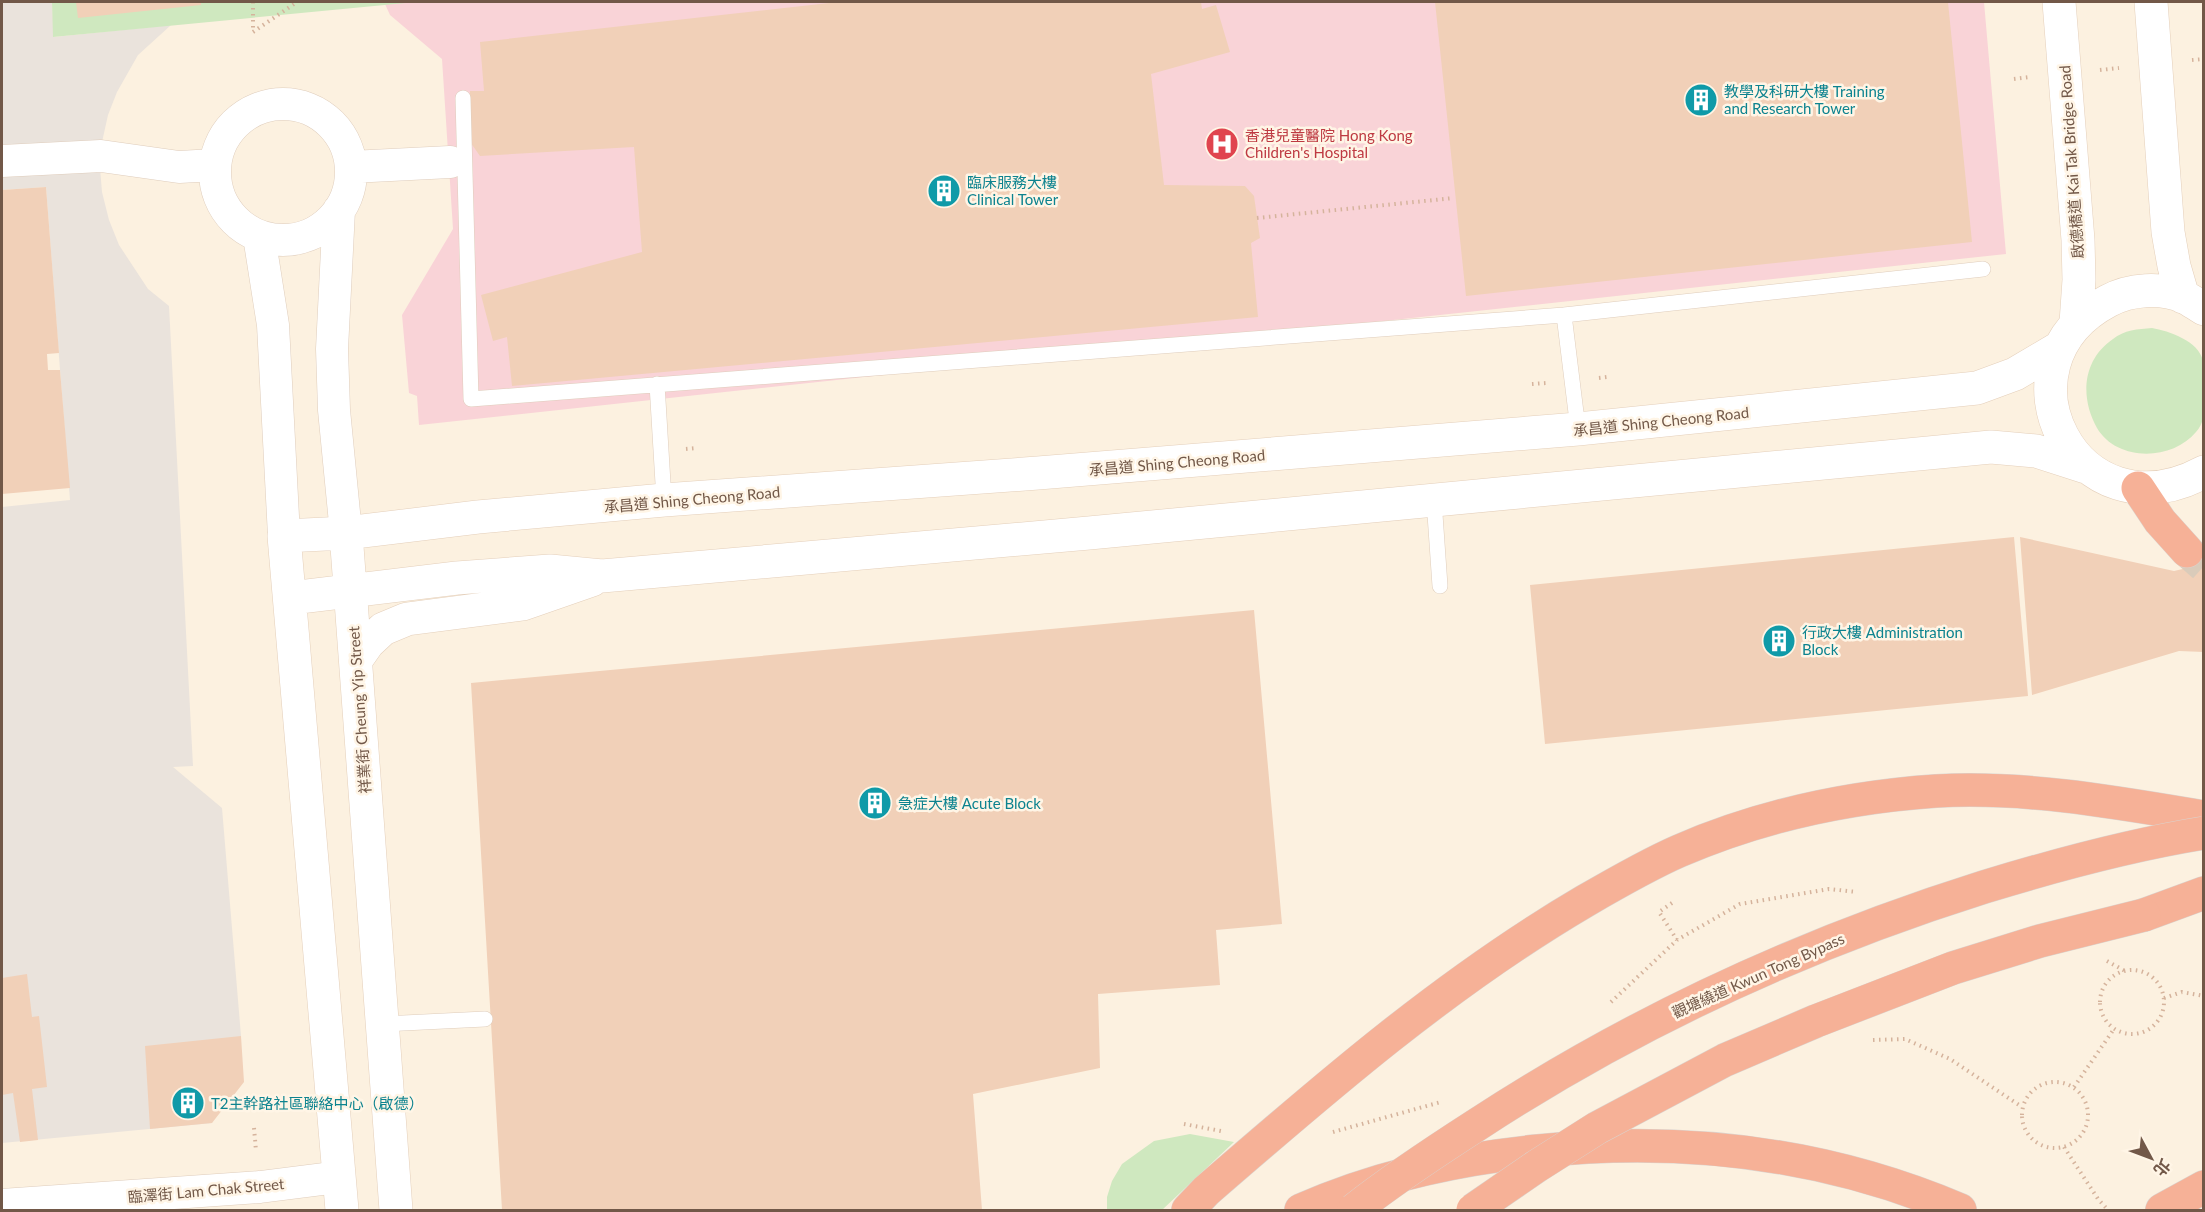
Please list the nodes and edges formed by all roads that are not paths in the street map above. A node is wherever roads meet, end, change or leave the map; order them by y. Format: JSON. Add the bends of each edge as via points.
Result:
{"nodes":[{"id":1,"x":2059,"y":2,"type":"edge"},
{"id":2,"x":2151,"y":2,"type":"edge"},
{"id":3,"x":463,"y":98,"type":"dead end"},
{"id":4,"x":2,"y":161,"type":"edge"},
{"id":5,"x":457,"y":161,"type":"junction"},
{"id":6,"x":215,"y":165,"type":"junction"},
{"id":7,"x":351,"y":167,"type":"junction"},
{"id":8,"x":339,"y":210,"type":"junction"},
{"id":9,"x":259,"y":236,"type":"junction"},
{"id":10,"x":1983,"y":269,"type":"dead end"},
{"id":11,"x":2193,"y":303,"type":"edge"},
{"id":12,"x":1564,"y":315,"type":"junction"},
{"id":13,"x":2068,"y":336,"type":"junction"},
{"id":14,"x":657,"y":384,"type":"junction"},
{"id":15,"x":1578,"y":429,"type":"junction"},
{"id":16,"x":2086,"y":467,"type":"junction"},
{"id":17,"x":2204,"y":472,"type":"edge"},
{"id":18,"x":2138,"y":488,"type":"junction"},
{"id":19,"x":664,"y":500,"type":"junction"},
{"id":20,"x":1434,"y":500,"type":"junction"},
{"id":21,"x":345,"y":533,"type":"junction"},
{"id":22,"x":284,"y":536,"type":"junction"},
{"id":23,"x":2187,"y":551,"type":"tunnel mouth"},
{"id":24,"x":602,"y":576,"type":"junction"},
{"id":25,"x":1440,"y":586,"type":"dead end"},
{"id":26,"x":350,"y":590,"type":"junction"},
{"id":27,"x":291,"y":598,"type":"junction"},
{"id":28,"x":356,"y":660,"type":"junction"},
{"id":29,"x":2204,"y":817,"type":"edge"},
{"id":30,"x":2204,"y":833,"type":"edge"},
{"id":31,"x":2204,"y":893,"type":"edge"},
{"id":32,"x":2204,"y":914,"type":"edge"},
{"id":33,"x":2144,"y":915,"type":"junction"},
{"id":34,"x":485,"y":1019,"type":"dead end"},
{"id":35,"x":383,"y":1024,"type":"junction"},
{"id":36,"x":339,"y":1177,"type":"junction"},
{"id":37,"x":2204,"y":1187,"type":"edge"},
{"id":38,"x":2,"y":1205,"type":"edge"},
{"id":39,"x":342,"y":1210,"type":"edge"},
{"id":40,"x":396,"y":1210,"type":"edge"},
{"id":41,"x":1188,"y":1210,"type":"edge"},
{"id":42,"x":1301,"y":1210,"type":"edge"},
{"id":43,"x":1354,"y":1210,"type":"edge"},
{"id":44,"x":1473,"y":1210,"type":"edge"},
{"id":45,"x":1960,"y":1210,"type":"edge"},
{"id":46,"x":2162,"y":1210,"type":"edge"}],
"edges":[{"from":1,"to":13,"type":"main road","name":"啟德橋道 Kai Tak Bridge Road","via":[[2078,240],[2079,280]]},
{"from":2,"to":11,"type":"main road","via":[[2168,232],[2174,266]]},
{"from":3,"to":5,"type":"lane"},
{"from":4,"to":6,"type":"street","via":[[101,156],[179,167]]},
{"from":5,"to":7,"type":"street"},
{"from":5,"to":14,"type":"lane","via":[[471,399]]},
{"from":6,"to":7,"type":"street","name":"祥業街 Cheung Yip Street","via":[[221,143],[242,117],[273,105],[296,105],[317,112],[334,126],[346,145]]},
{"from":6,"to":9,"type":"street","name":"祥業街 Cheung Yip Street","via":[[224,208],[240,225]]},
{"from":7,"to":8,"type":"street","name":"祥業街 Cheung Yip Street","via":[[348,190]]},
{"from":8,"to":9,"type":"street","name":"祥業街 Cheung Yip Street","via":[[323,226],[303,237],[281,240]]},
{"from":8,"to":21,"type":"street","name":"祥業街 Cheung Yip Street","via":[[332,349]]},
{"from":9,"to":22,"type":"street","via":[[273,325]]},
{"from":10,"to":12,"type":"lane"},
{"from":11,"to":13,"type":"main road","name":"承昌道 Shing Cheong Road","via":[[2148,291],[2130,293],[2093,309]]},
{"from":12,"to":14,"type":"lane"},
{"from":12,"to":15,"type":"lane"},
{"from":13,"to":15,"type":"main road","name":"承昌道 Shing Cheong Road","via":[[2015,374],[1977,388]]},
{"from":13,"to":16,"type":"main road","via":[[2052,373],[2051,402],[2058,430]]},
{"from":14,"to":19,"type":"lane"},
{"from":15,"to":19,"type":"main road","name":"承昌道 Shing Cheong Road"},
{"from":16,"to":18,"type":"main road","via":[[2104,478]]},
{"from":16,"to":20,"type":"main road","via":[[2036,451],[1991,447]]},
{"from":17,"to":18,"type":"main road","via":[[2180,484]]},
{"from":18,"to":23,"type":"highway"},
{"from":19,"to":21,"type":"main road","name":"承昌道 Shing Cheong Road"},
{"from":20,"to":24,"type":"main road"},
{"from":20,"to":25,"type":"lane"},
{"from":21,"to":22,"type":"main road","name":"承昌道 Shing Cheong Road"},
{"from":21,"to":26,"type":"main road","name":"祥業街 Cheung Yip Street"},
{"from":22,"to":27,"type":"main road"},
{"from":24,"to":26,"type":"main road","via":[[550,571]]},
{"from":24,"to":28,"type":"main road","via":[[523,604],[407,619],[383,629]]},
{"from":26,"to":27,"type":"main road"},
{"from":26,"to":28,"type":"main road","name":"祥業街 Cheung Yip Street"},
{"from":27,"to":36,"type":"main road"},
{"from":28,"to":35,"type":"main road","name":"祥業街 Cheung Yip Street"},
{"from":29,"to":41,"type":"highway","via":[[2053,794],[1937,791],[1837,804],[1722,834],[1642,868],[1469,976],[1333,1080]]},
{"from":30,"to":43,"type":"highway","name":"觀塘繞道 Kwun Tong Bypass","bridge":true,"via":[[2093,856],[1966,893],[1815,947],[1608,1046],[1529,1091]]},
{"from":31,"to":33,"type":"highway"},
{"from":32,"to":33,"type":"highway"},
{"from":33,"to":44,"type":"highway","bridge":true,"via":[[1953,968],[1725,1060],[1597,1128]]},
{"from":34,"to":35,"type":"lane"},
{"from":35,"to":40,"type":"main road","name":"祥業街 Cheung Yip Street"},
{"from":36,"to":38,"type":"street","name":"臨澤街 Lam Chak Street","via":[[260,1187]]},
{"from":36,"to":39,"type":"main road"},
{"from":37,"to":46,"type":"highway"},
{"from":42,"to":45,"type":"highway","via":[[1362,1186],[1445,1164],[1496,1155],[1628,1144],[1778,1156],[1888,1183]]}]}
